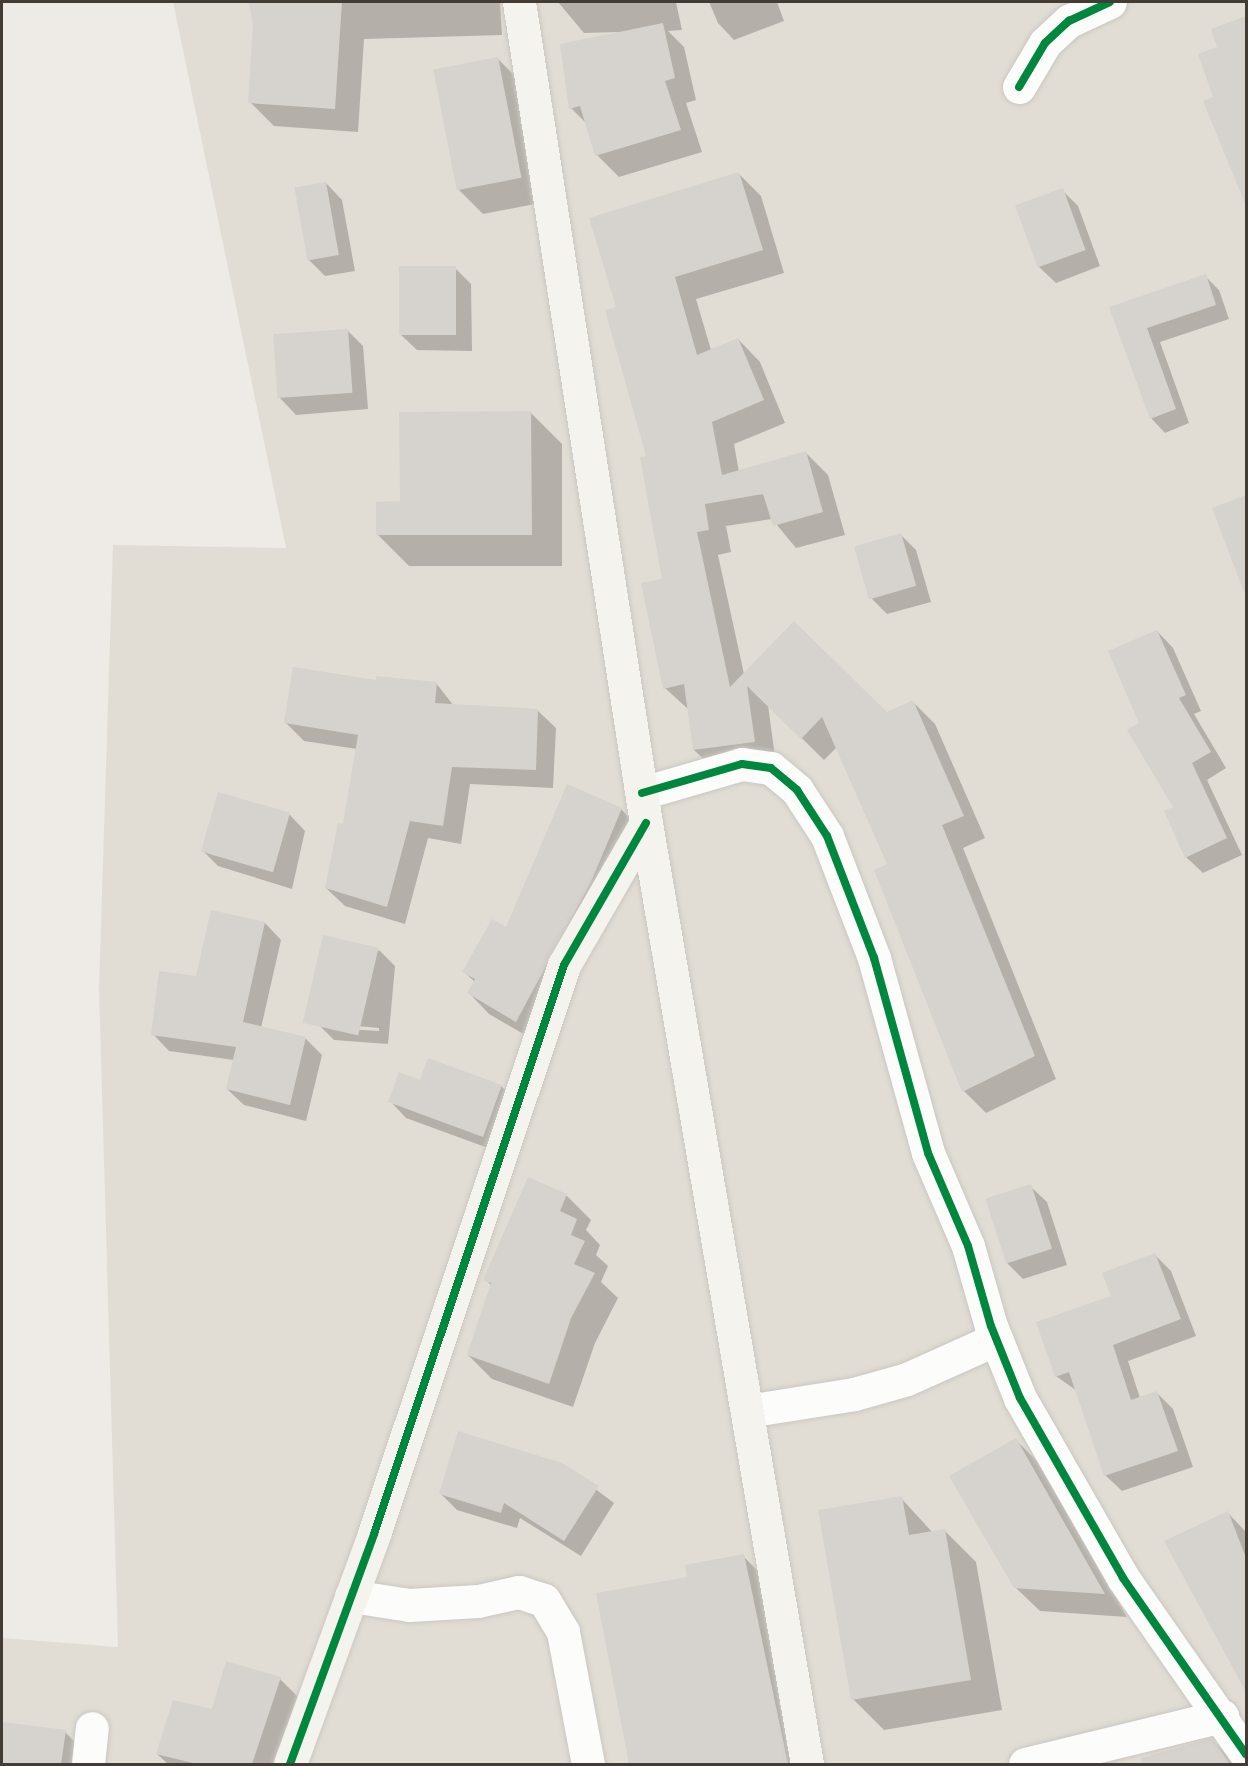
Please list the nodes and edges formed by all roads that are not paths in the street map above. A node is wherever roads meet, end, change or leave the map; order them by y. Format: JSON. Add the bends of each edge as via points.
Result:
{"nodes":[{"id":1,"x":519,"y":2,"type":"edge"},
{"id":2,"x":1110,"y":2,"type":"edge"},
{"id":3,"x":1019,"y":87,"type":"dead end"},
{"id":4,"x":644,"y":808,"type":"junction"},
{"id":5,"x":996,"y":1339,"type":"junction"},
{"id":6,"x":747,"y":1411,"type":"junction"},
{"id":7,"x":351,"y":1596,"type":"junction"},
{"id":8,"x":1222,"y":1716,"type":"junction"},
{"id":9,"x":92,"y":1728,"type":"dead end"},
{"id":10,"x":1246,"y":1754,"type":"edge"},
{"id":11,"x":88,"y":1764,"type":"edge"},
{"id":12,"x":290,"y":1764,"type":"edge"},
{"id":13,"x":588,"y":1764,"type":"edge"},
{"id":14,"x":807,"y":1764,"type":"edge"},
{"id":15,"x":1024,"y":1764,"type":"edge"}],
"edges":[{"from":1,"to":4,"type":"main road"},
{"from":2,"to":3,"type":"street","via":[[1069,21],[1045,44]]},
{"from":4,"to":5,"type":"street","via":[[742,764],[771,768],[797,790],[827,836],[857,907],[928,1153],[968,1246]]},
{"from":4,"to":6,"type":"main road"},
{"from":4,"to":7,"type":"main road","via":[[564,965]]},
{"from":5,"to":6,"type":"street","via":[[907,1379],[854,1394]]},
{"from":5,"to":8,"type":"street","via":[[1020,1398],[1123,1578]]},
{"from":6,"to":14,"type":"main road"},
{"from":7,"to":12,"type":"main road"},
{"from":7,"to":13,"type":"street","via":[[409,1605],[478,1602],[519,1592],[544,1600],[564,1632]]},
{"from":8,"to":10,"type":"street"},
{"from":8,"to":15,"type":"street"},
{"from":9,"to":11,"type":"street"}]}
